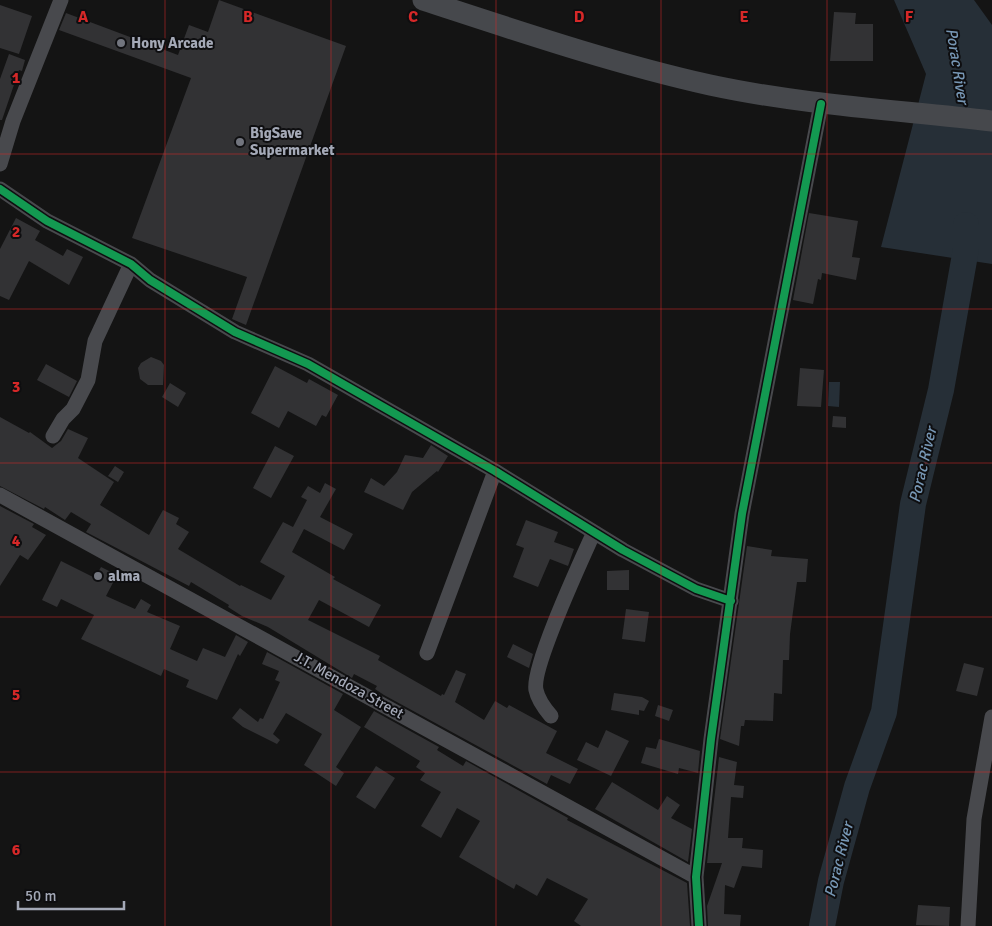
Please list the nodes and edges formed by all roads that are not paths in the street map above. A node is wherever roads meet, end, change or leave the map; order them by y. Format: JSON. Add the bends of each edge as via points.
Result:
{"nodes":[{"id":1,"x":423,"y":0,"type":"edge"},
{"id":2,"x":56,"y":2,"type":"edge"},
{"id":3,"x":821,"y":104,"type":"junction"},
{"id":4,"x":6,"y":119,"type":"edge"},
{"id":5,"x":992,"y":121,"type":"edge"},
{"id":6,"x":0,"y":164,"type":"edge"},
{"id":7,"x":0,"y":189,"type":"edge"},
{"id":8,"x":131,"y":264,"type":"junction"},
{"id":9,"x":53,"y":436,"type":"dead end"},
{"id":10,"x":495,"y":471,"type":"junction"},
{"id":11,"x":0,"y":495,"type":"edge"},
{"id":12,"x":594,"y":532,"type":"junction"},
{"id":13,"x":731,"y":601,"type":"junction"},
{"id":14,"x":427,"y":653,"type":"dead end"},
{"id":15,"x":551,"y":716,"type":"dead end"},
{"id":16,"x":992,"y":717,"type":"edge"},
{"id":17,"x":696,"y":878,"type":"junction"},
{"id":18,"x":699,"y":926,"type":"edge"},
{"id":19,"x":968,"y":926,"type":"edge"}],
"edges":[{"from":1,"to":3,"type":"street","via":[[573,50],[711,85]]},
{"from":2,"to":4,"type":"street"},
{"from":3,"to":5,"type":"street"},
{"from":3,"to":13,"type":"street","via":[[742,514]]},
{"from":4,"to":6,"type":"street"},
{"from":7,"to":8,"type":"street","via":[[47,221]]},
{"from":8,"to":9,"type":"street","via":[[95,341],[88,380],[73,409]]},
{"from":8,"to":10,"type":"street","via":[[150,280],[235,332],[308,364]]},
{"from":10,"to":12,"type":"street"},
{"from":10,"to":14,"type":"street"},
{"from":11,"to":17,"type":"street","name":"J.T. Mendoza Street"},
{"from":12,"to":13,"type":"street","via":[[696,589]]},
{"from":12,"to":15,"type":"street","via":[[538,670],[535,689]]},
{"from":13,"to":17,"type":"street"},
{"from":16,"to":19,"type":"street","via":[[974,819]]},
{"from":17,"to":18,"type":"street"}]}
